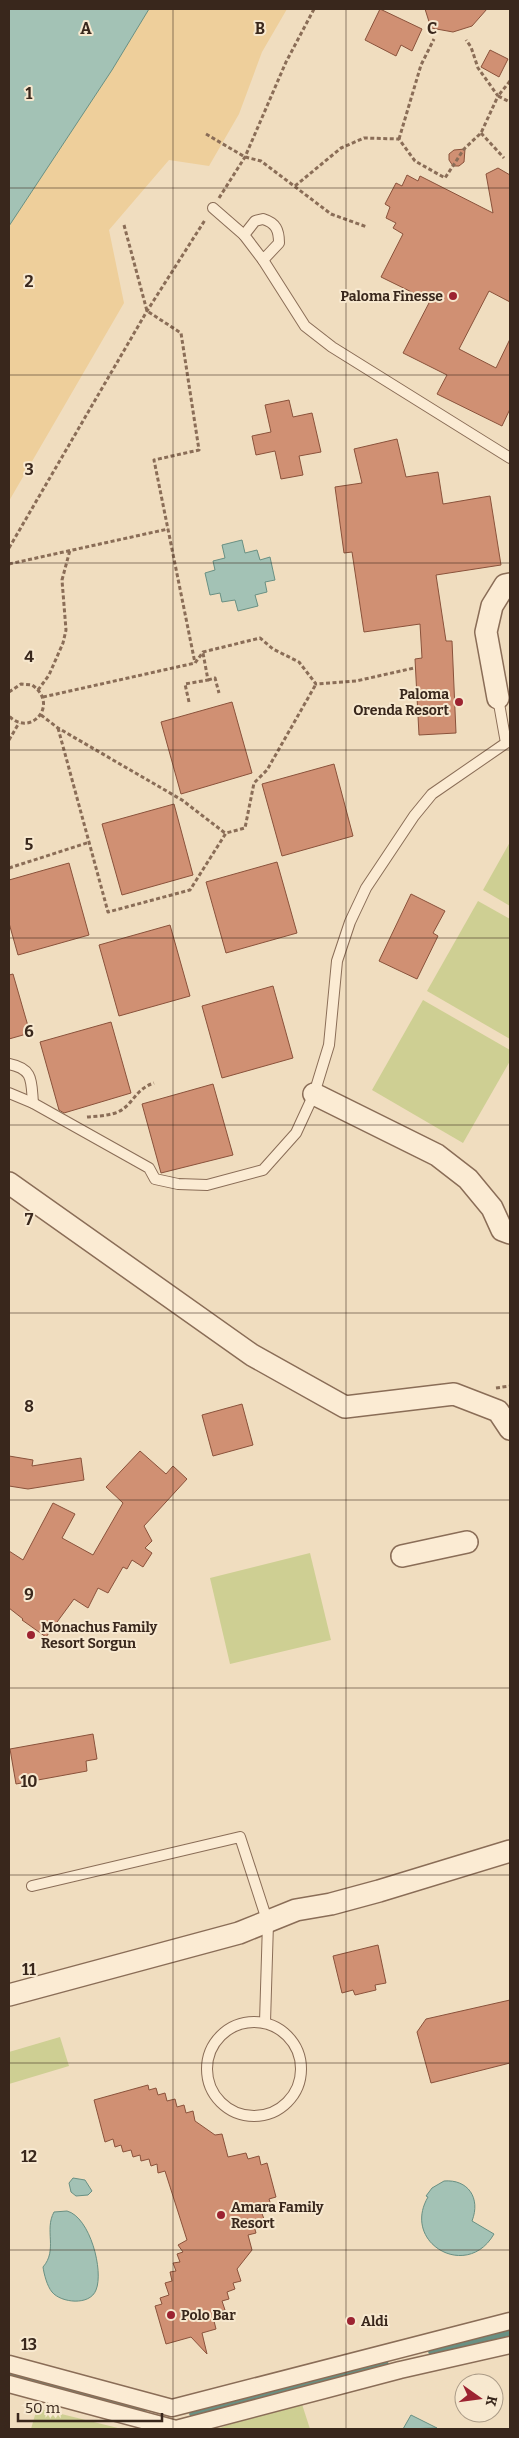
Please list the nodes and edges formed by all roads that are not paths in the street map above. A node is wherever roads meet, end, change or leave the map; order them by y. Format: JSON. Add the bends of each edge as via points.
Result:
{"nodes":[{"id":1,"x":213,"y":208,"type":"road end"},
{"id":2,"x":244,"y":235,"type":"junction"},
{"id":3,"x":263,"y":260,"type":"junction"},
{"id":4,"x":510,"y":458,"type":"edge"},
{"id":5,"x":510,"y":584,"type":"edge"},
{"id":6,"x":498,"y":698,"type":"joint"},
{"id":7,"x":9,"y":1064,"type":"edge"},
{"id":8,"x":9,"y":1093,"type":"edge"},
{"id":9,"x":314,"y":1094,"type":"junction"},
{"id":10,"x":32,"y":1103,"type":"junction"},
{"id":11,"x":9,"y":1184,"type":"edge"},
{"id":12,"x":510,"y":1233,"type":"edge"},
{"id":13,"x":510,"y":1430,"type":"edge"},
{"id":14,"x":467,"y":1542,"type":"dead end"},
{"id":15,"x":402,"y":1556,"type":"dead end"},
{"id":16,"x":510,"y":1851,"type":"edge"},
{"id":17,"x":32,"y":1886,"type":"dead end"},
{"id":18,"x":268,"y":1923,"type":"junction"},
{"id":19,"x":9,"y":1995,"type":"edge"},
{"id":20,"x":265,"y":2022,"type":"junction"},
{"id":21,"x":510,"y":2321,"type":"edge"},
{"id":22,"x":510,"y":2345,"type":"edge"},
{"id":23,"x":9,"y":2364,"type":"edge"},
{"id":24,"x":9,"y":2384,"type":"edge"}],
"edges":[{"from":1,"to":2,"type":"lane"},
{"from":2,"to":3,"type":"lane"},
{"from":2,"to":3,"type":"lane","via":[[255,221],[263,220],[276,226],[279,243]]},
{"from":3,"to":4,"type":"lane","via":[[304,326],[332,347]]},
{"from":5,"to":6,"type":"street","via":[[505,585],[492,606],[486,632]]},
{"from":6,"to":9,"type":"lane","via":[[506,744],[432,794],[366,888],[350,922],[337,961],[329,1045]]},
{"from":7,"to":10,"type":"lane","via":[[22,1067],[31,1076]]},
{"from":8,"to":10,"type":"lane"},
{"from":9,"to":10,"type":"lane","via":[[296,1133],[263,1170],[208,1185],[155,1179],[149,1168]]},
{"from":9,"to":12,"type":"street","via":[[437,1155],[468,1179],[492,1208],[502,1230]]},
{"from":11,"to":13,"type":"street","via":[[252,1355],[345,1407],[454,1394],[498,1411]]},
{"from":14,"to":15,"type":"street"},
{"from":16,"to":18,"type":"street","via":[[379,1891],[296,1910]]},
{"from":17,"to":18,"type":"lane","via":[[240,1837]]},
{"from":18,"to":19,"type":"street"},
{"from":18,"to":20,"type":"lane"},
{"from":20,"to":20,"type":"lane","via":[[285,2033],[298,2052],[301,2067],[299,2083],[292,2097],[268,2114],[251,2116],[236,2113],[215,2096],[208,2081],[209,2052],[229,2028],[246,2022]]},
{"from":21,"to":23,"type":"street","via":[[172,2408]]},
{"from":22,"to":24,"type":"street","via":[[400,2370],[176,2429]]}]}
